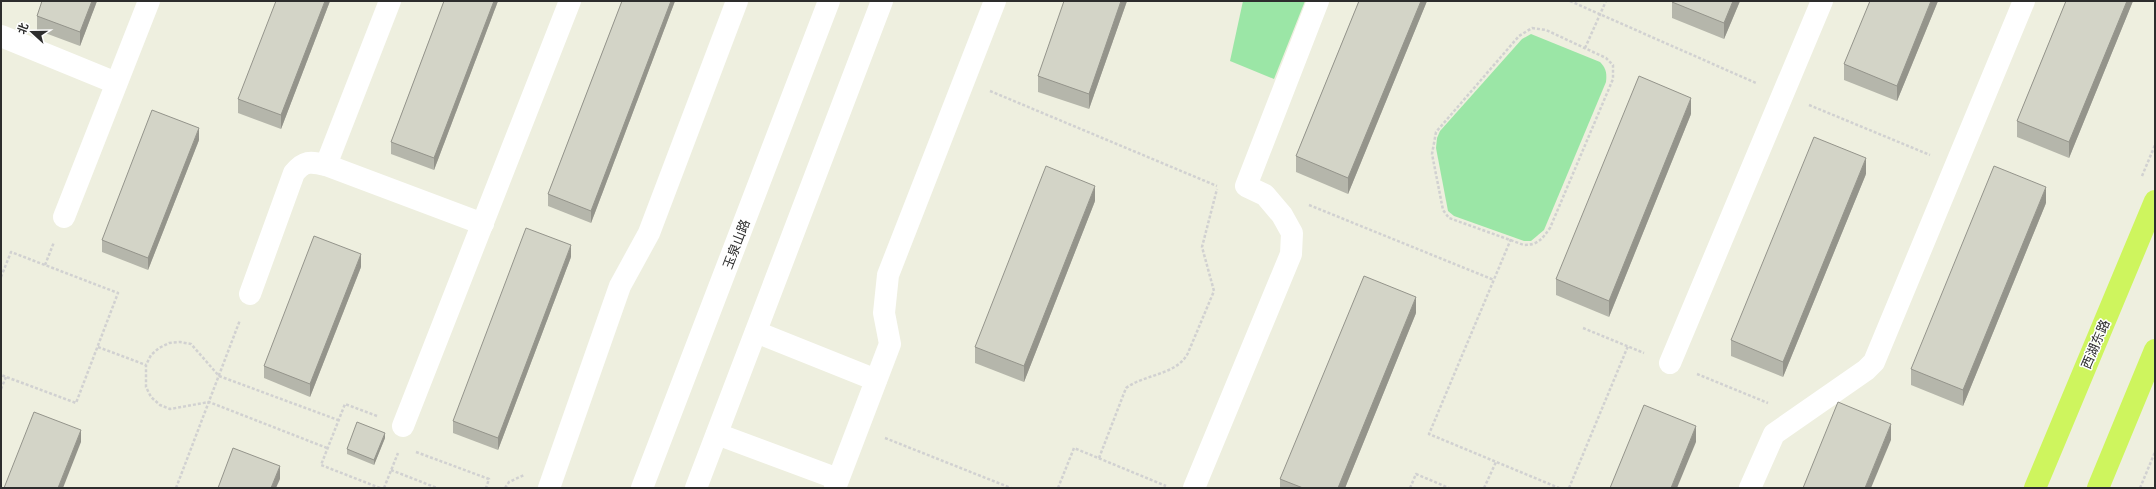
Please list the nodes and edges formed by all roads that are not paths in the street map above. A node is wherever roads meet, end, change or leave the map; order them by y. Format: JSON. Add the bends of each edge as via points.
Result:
{"nodes":[{"id":1,"x":148,"y":1,"type":"edge"},
{"id":2,"x":390,"y":1,"type":"edge"},
{"id":3,"x":570,"y":1,"type":"edge"},
{"id":4,"x":737,"y":1,"type":"edge"},
{"id":5,"x":829,"y":1,"type":"edge"},
{"id":6,"x":882,"y":1,"type":"edge"},
{"id":7,"x":994,"y":1,"type":"edge"},
{"id":8,"x":1318,"y":1,"type":"edge"},
{"id":9,"x":1822,"y":1,"type":"edge"},
{"id":10,"x":2024,"y":1,"type":"edge"},
{"id":11,"x":1,"y":36,"type":"edge"},
{"id":12,"x":116,"y":83,"type":"junction"},
{"id":13,"x":326,"y":165,"type":"junction"},
{"id":14,"x":2155,"y":201,"type":"edge"},
{"id":15,"x":64,"y":217,"type":"dead end"},
{"id":16,"x":483,"y":224,"type":"junction"},
{"id":17,"x":250,"y":294,"type":"road end"},
{"id":18,"x":756,"y":332,"type":"junction"},
{"id":19,"x":2155,"y":350,"type":"edge"},
{"id":20,"x":1670,"y":363,"type":"dead end"},
{"id":21,"x":876,"y":380,"type":"junction"},
{"id":22,"x":717,"y":434,"type":"junction"},
{"id":23,"x":402,"y":436,"type":"road end"},
{"id":24,"x":837,"y":484,"type":"edge"},
{"id":25,"x":549,"y":488,"type":"edge"},
{"id":26,"x":642,"y":488,"type":"edge"},
{"id":27,"x":696,"y":488,"type":"edge"},
{"id":28,"x":1194,"y":488,"type":"edge"},
{"id":29,"x":1750,"y":488,"type":"edge"},
{"id":30,"x":2035,"y":488,"type":"edge"},
{"id":31,"x":2098,"y":488,"type":"edge"}],
"edges":[{"from":1,"to":12,"type":"street"},
{"from":2,"to":13,"type":"street"},
{"from":3,"to":16,"type":"street"},
{"from":4,"to":25,"type":"street","via":[[649,233],[620,286]]},
{"from":5,"to":26,"type":"street","name":"玉泉山路"},
{"from":6,"to":18,"type":"street"},
{"from":7,"to":21,"type":"street","via":[[888,275],[884,313],[890,344]]},
{"from":8,"to":28,"type":"street","via":[[1246,186],[1265,195],[1282,215],[1292,233],[1291,254]]},
{"from":9,"to":20,"type":"street","via":[[1778,92]]},
{"from":10,"to":29,"type":"street","via":[[1874,362],[1774,434]]},
{"from":11,"to":12,"type":"street"},
{"from":12,"to":15,"type":"street"},
{"from":13,"to":16,"type":"street"},
{"from":13,"to":17,"type":"street","via":[[311,161],[301,164],[294,174]]},
{"from":14,"to":30,"type":"main road","name":"西湖东路"},
{"from":16,"to":23,"type":"street"},
{"from":18,"to":21,"type":"street"},
{"from":18,"to":22,"type":"street"},
{"from":19,"to":31,"type":"main road"},
{"from":21,"to":24,"type":"street"},
{"from":22,"to":24,"type":"street"},
{"from":22,"to":27,"type":"street"}]}
